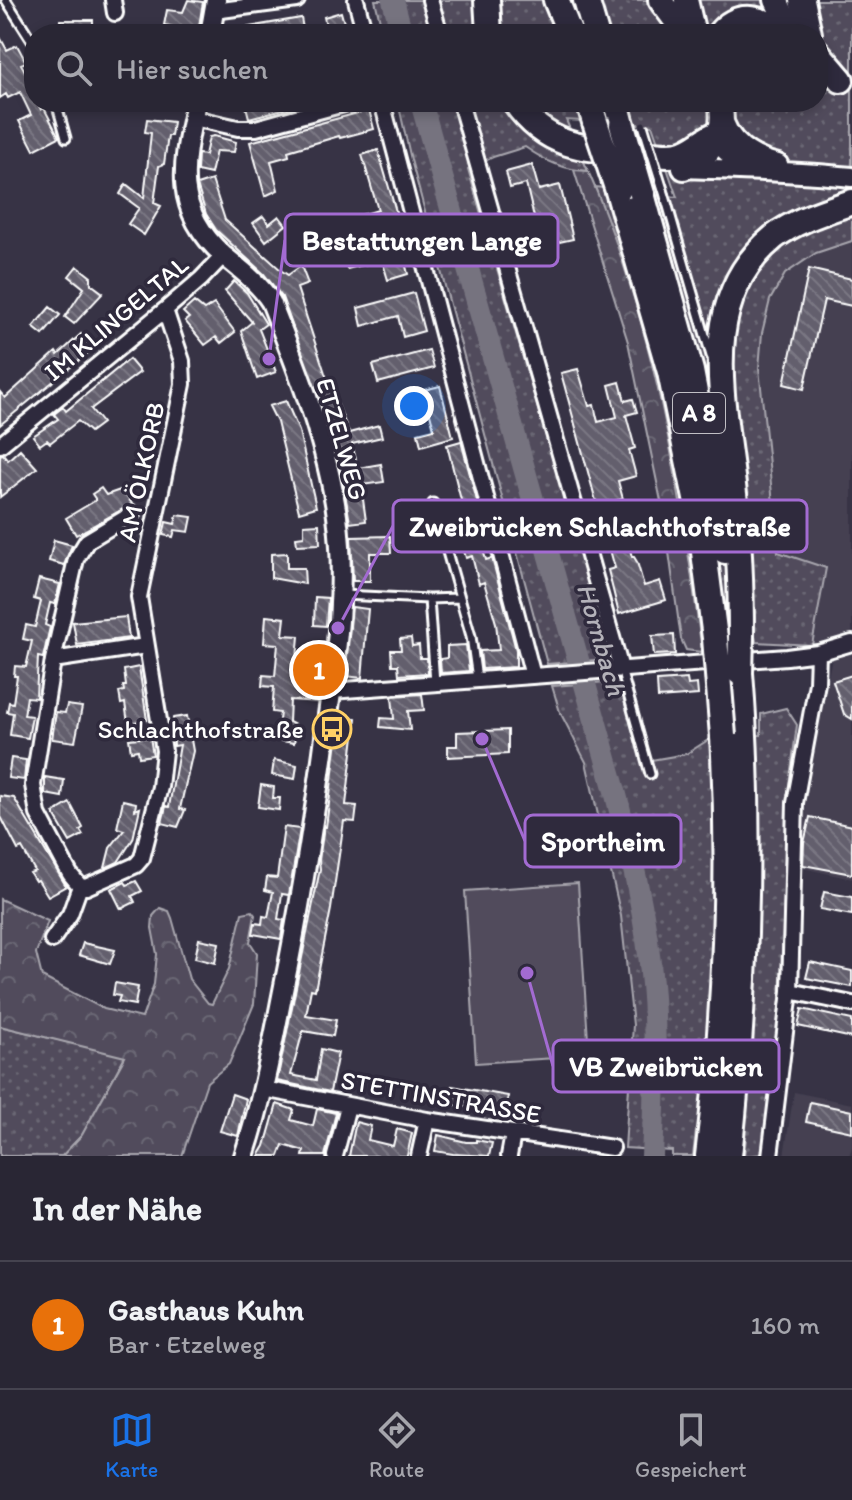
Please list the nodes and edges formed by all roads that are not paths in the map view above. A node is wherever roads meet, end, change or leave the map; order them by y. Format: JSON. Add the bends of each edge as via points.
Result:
{"nodes":[{"id":1,"x":6,"y":0,"type":"edge"},
{"id":2,"x":297,"y":0,"type":"edge"},
{"id":3,"x":356,"y":0,"type":"edge"},
{"id":4,"x":430,"y":0,"type":"edge"},
{"id":5,"x":473,"y":0,"type":"edge"},
{"id":6,"x":487,"y":0,"type":"edge"},
{"id":7,"x":556,"y":0,"type":"edge"},
{"id":8,"x":563,"y":0,"type":"edge"},
{"id":9,"x":586,"y":0,"type":"edge"},
{"id":10,"x":660,"y":0,"type":"edge"},
{"id":11,"x":686,"y":0,"type":"edge"},
{"id":12,"x":697,"y":0,"type":"edge"},
{"id":13,"x":776,"y":0,"type":"edge"},
{"id":14,"x":802,"y":0,"type":"edge"},
{"id":15,"x":215,"y":5,"type":"edge"},
{"id":16,"x":362,"y":24,"type":"edge"},
{"id":17,"x":437,"y":24,"type":"edge"},
{"id":18,"x":473,"y":24,"type":"edge"},
{"id":19,"x":488,"y":24,"type":"edge"},
{"id":20,"x":567,"y":24,"type":"edge"},
{"id":21,"x":569,"y":24,"type":"edge"},
{"id":22,"x":593,"y":24,"type":"edge"},
{"id":23,"x":678,"y":24,"type":"edge"},
{"id":24,"x":692,"y":24,"type":"edge"},
{"id":25,"x":699,"y":24,"type":"edge"},
{"id":26,"x":728,"y":24,"type":"edge"},
{"id":27,"x":770,"y":24,"type":"edge"},
{"id":28,"x":787,"y":24,"type":"edge"},
{"id":29,"x":807,"y":24,"type":"edge"},
{"id":30,"x":24,"y":28,"type":"edge"},
{"id":31,"x":828,"y":63,"type":"edge"},
{"id":32,"x":846,"y":81,"type":"edge"},
{"id":33,"x":59,"y":112,"type":"edge"},
{"id":34,"x":194,"y":112,"type":"edge"},
{"id":35,"x":199,"y":112,"type":"edge"},
{"id":36,"x":312,"y":112,"type":"edge"},
{"id":37,"x":385,"y":112,"type":"edge"},
{"id":38,"x":463,"y":112,"type":"edge"},
{"id":39,"x":506,"y":112,"type":"edge"},
{"id":40,"x":522,"y":112,"type":"edge"},
{"id":41,"x":592,"y":112,"type":"edge"},
{"id":42,"x":627,"y":117,"type":"edge"},
{"id":43,"x":722,"y":121,"type":"edge"},
{"id":44,"x":66,"y":138,"type":"dead end"},
{"id":45,"x":684,"y":168,"type":"junction"},
{"id":46,"x":756,"y":170,"type":"junction"},
{"id":47,"x":803,"y":172,"type":"junction"},
{"id":48,"x":852,"y":177,"type":"edge"},
{"id":49,"x":642,"y":194,"type":"junction"},
{"id":50,"x":852,"y":202,"type":"edge"},
{"id":51,"x":224,"y":255,"type":"junction"},
{"id":52,"x":165,"y":310,"type":"junction"},
{"id":53,"x":722,"y":401,"type":"junction"},
{"id":54,"x":0,"y":445,"type":"edge"},
{"id":55,"x":433,"y":503,"type":"dead end"},
{"id":56,"x":132,"y":514,"type":"dead end"},
{"id":57,"x":340,"y":595,"type":"junction"},
{"id":58,"x":458,"y":598,"type":"junction"},
{"id":59,"x":429,"y":599,"type":"junction"},
{"id":60,"x":731,"y":637,"type":"junction"},
{"id":61,"x":852,"y":643,"type":"edge"},
{"id":62,"x":146,"y":646,"type":"junction"},
{"id":63,"x":818,"y":653,"type":"junction"},
{"id":64,"x":53,"y":660,"type":"junction"},
{"id":65,"x":616,"y":670,"type":"junction"},
{"id":66,"x":533,"y":676,"type":"junction"},
{"id":67,"x":478,"y":680,"type":"junction"},
{"id":68,"x":435,"y":683,"type":"junction"},
{"id":69,"x":331,"y":691,"type":"junction"},
{"id":70,"x":733,"y":736,"type":"junction"},
{"id":71,"x":650,"y":774,"type":"dead end"},
{"id":72,"x":80,"y":886,"type":"junction"},
{"id":73,"x":52,"y":940,"type":"dead end"},
{"id":74,"x":790,"y":991,"type":"junction"},
{"id":75,"x":852,"y":1004,"type":"edge"},
{"id":76,"x":263,"y":1089,"type":"junction"},
{"id":77,"x":348,"y":1106,"type":"junction"},
{"id":78,"x":427,"y":1120,"type":"junction"},
{"id":79,"x":513,"y":1134,"type":"junction"},
{"id":80,"x":720,"y":1145,"type":"edge"},
{"id":81,"x":612,"y":1148,"type":"dead end"},
{"id":82,"x":244,"y":1156,"type":"edge"},
{"id":83,"x":335,"y":1156,"type":"edge"},
{"id":84,"x":419,"y":1156,"type":"edge"},
{"id":85,"x":509,"y":1156,"type":"edge"},
{"id":86,"x":770,"y":1156,"type":"edge"}],
"edges":[{"from":1,"to":30,"type":"lane"},
{"from":2,"to":15,"type":"street"},
{"from":3,"to":16,"type":"street"},
{"from":4,"to":17,"type":"street"},
{"from":5,"to":18,"type":"highway"},
{"from":6,"to":19,"type":"highway"},
{"from":7,"to":20,"type":"highway"},
{"from":8,"to":21,"type":"highway"},
{"from":9,"to":22,"type":"highway"},
{"from":10,"to":23,"type":"main road"},
{"from":11,"to":24,"type":"main road"},
{"from":12,"to":25,"type":"main road"},
{"from":13,"to":28,"type":"main road"},
{"from":14,"to":29,"type":"highway"},
{"from":26,"to":27,"type":"main road","via":[[749,18]]},
{"from":31,"to":32,"type":"highway"},
{"from":33,"to":44,"type":"lane"},
{"from":34,"to":51,"type":"street","name":"ETZELWEG","via":[[184,161],[185,193],[200,231]]},
{"from":35,"to":36,"type":"street","via":[[246,129]]},
{"from":37,"to":66,"type":"street"},
{"from":38,"to":65,"type":"street"},
{"from":39,"to":45,"type":"highway","via":[[527,138],[560,157],[591,165]]},
{"from":40,"to":43,"type":"highway","via":[[567,144],[672,155],[686,152]]},
{"from":41,"to":49,"type":"highway","number":"A 8","bridge":true},
{"from":42,"to":49,"type":"highway","number":"A 8","bridge":true},
{"from":43,"to":45,"type":"main road","via":[[710,151]]},
{"from":43,"to":46,"type":"street","via":[[720,144]]},
{"from":43,"to":47,"type":"street","via":[[758,158]]},
{"from":45,"to":46,"type":"street"},
{"from":46,"to":47,"type":"street"},
{"from":47,"to":48,"type":"street"},
{"from":49,"to":53,"type":"lane","via":[[696,301]]},
{"from":49,"to":60,"type":"highway","number":"A 8","via":[[691,371],[718,507]]},
{"from":50,"to":53,"type":"highway","via":[[801,221],[753,258],[735,286],[722,325]]},
{"from":51,"to":52,"type":"street","name":"IM KLINGELTAL"},
{"from":51,"to":57,"type":"street","name":"ETZELWEG","via":[[271,302],[321,442],[337,517]]},
{"from":52,"to":54,"type":"street","name":"IM KLINGELTAL"},
{"from":52,"to":62,"type":"street","name":"AM ÖLKORB","via":[[182,361],[183,384],[140,586]]},
{"from":53,"to":60,"type":"highway","via":[[736,508]]},
{"from":55,"to":58,"type":"lane"},
{"from":56,"to":64,"type":"street","name":"AM ÖLKORB","via":[[81,549]]},
{"from":57,"to":59,"type":"lane"},
{"from":57,"to":69,"type":"street","name":"ETZELWEG"},
{"from":58,"to":59,"type":"lane"},
{"from":58,"to":67,"type":"lane"},
{"from":59,"to":68,"type":"lane"},
{"from":60,"to":70,"type":"highway","number":"A 8","bridge":true},
{"from":60,"to":70,"type":"highway","number":"A 8","bridge":true,"via":[[740,673]]},
{"from":61,"to":63,"type":"street"},
{"from":62,"to":64,"type":"street"},
{"from":62,"to":72,"type":"street","name":"AM ÖLKORB","via":[[164,751],[146,849],[136,865],[95,885]]},
{"from":63,"to":65,"type":"street"},
{"from":63,"to":74,"type":"street","via":[[795,803]]},
{"from":64,"to":72,"type":"street","name":"AM ÖLKORB","via":[[33,795],[38,814]]},
{"from":65,"to":66,"type":"street"},
{"from":65,"to":71,"type":"lane"},
{"from":66,"to":67,"type":"street"},
{"from":67,"to":68,"type":"street"},
{"from":68,"to":69,"type":"street"},
{"from":69,"to":76,"type":"street","name":"ETZELWEG","via":[[295,930]]},
{"from":70,"to":80,"type":"highway","number":"A 8"},
{"from":72,"to":73,"type":"street","via":[[70,914]]},
{"from":74,"to":75,"type":"street"},
{"from":74,"to":86,"type":"street"},
{"from":76,"to":77,"type":"street","name":"STETTINSTRASSE"},
{"from":76,"to":82,"type":"street","name":"ETZELWEG"},
{"from":77,"to":78,"type":"street","name":"STETTINSTRASSE"},
{"from":77,"to":83,"type":"street"},
{"from":78,"to":79,"type":"street","name":"STETTINSTRASSE"},
{"from":78,"to":84,"type":"street"},
{"from":79,"to":81,"type":"street","name":"STETTINSTRASSE"},
{"from":79,"to":85,"type":"street"}]}
